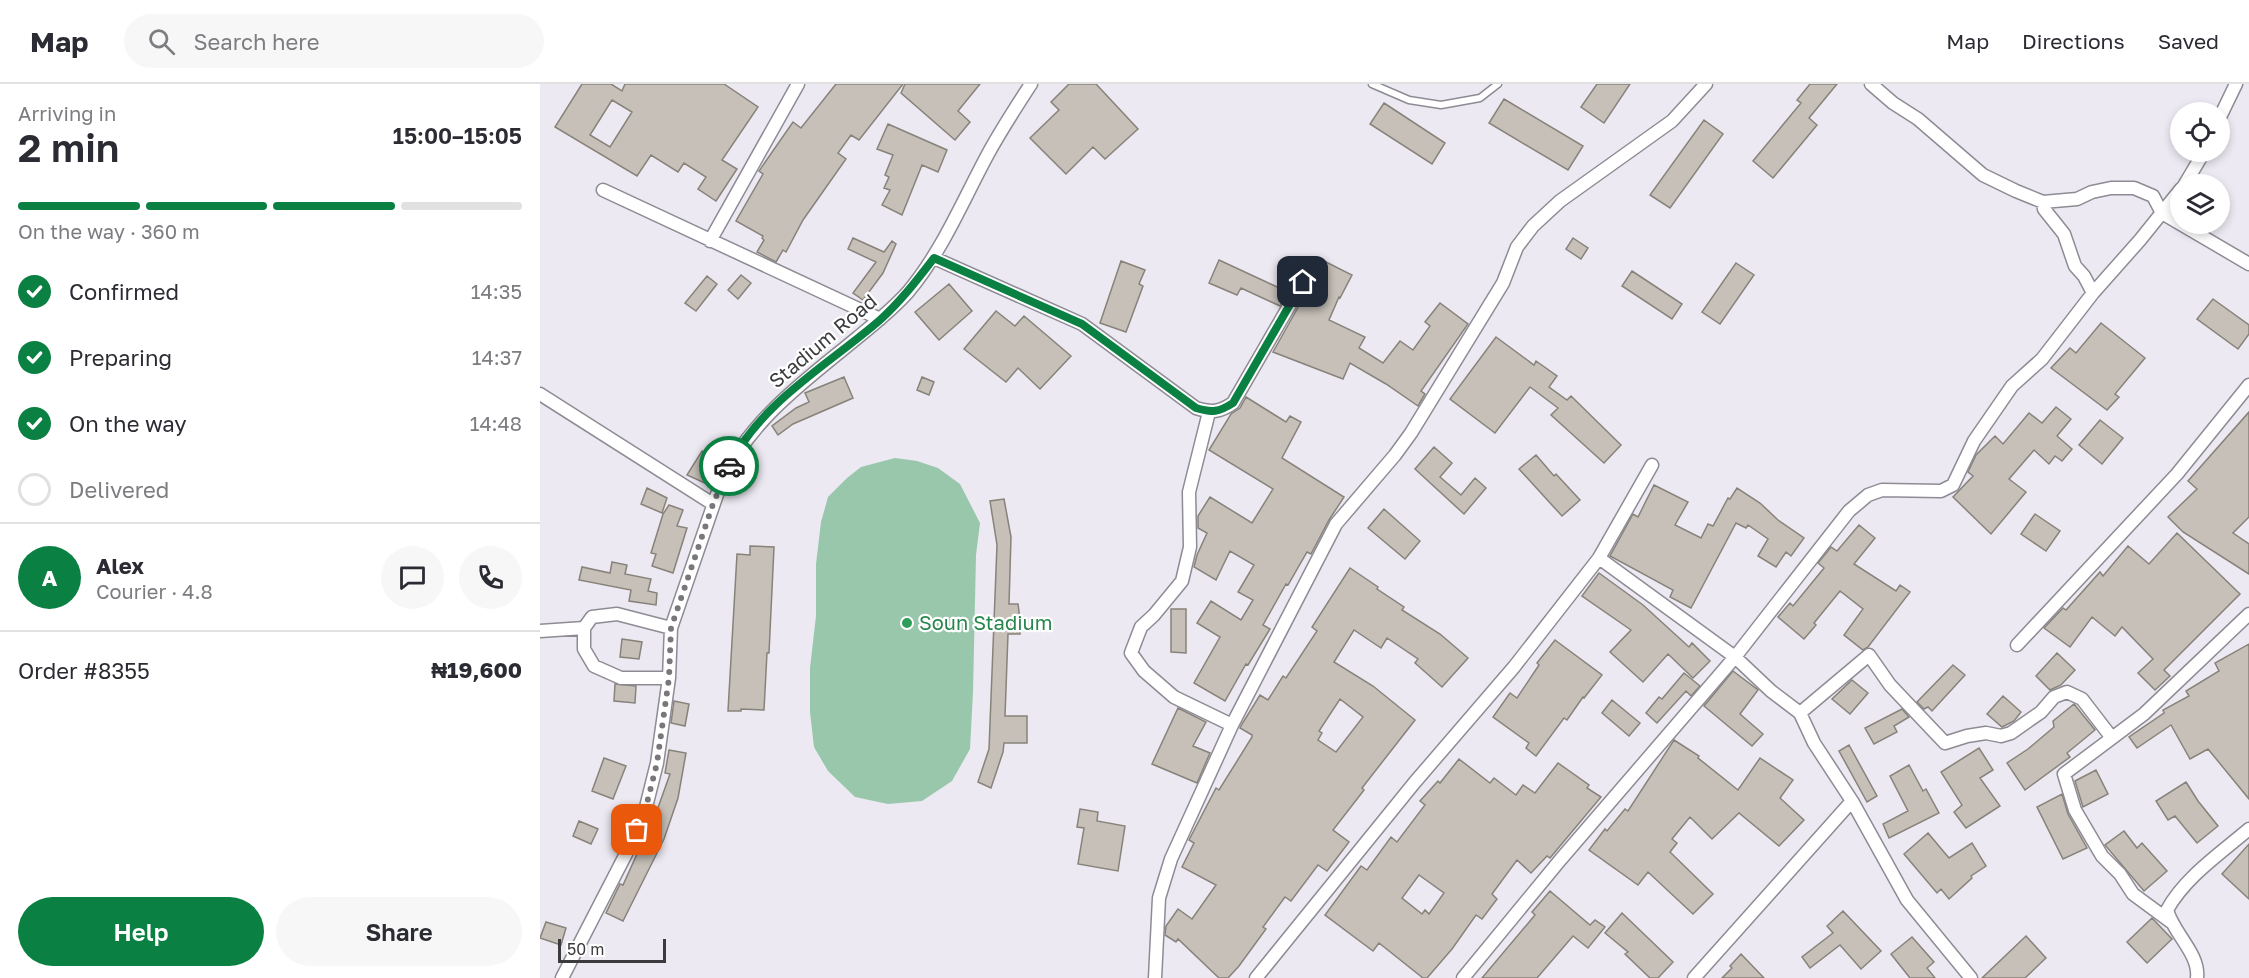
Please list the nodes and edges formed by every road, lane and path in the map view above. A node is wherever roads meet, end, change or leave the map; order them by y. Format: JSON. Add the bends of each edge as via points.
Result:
{"nodes":[{"id":1,"x":1031,"y":84,"type":"edge"},
{"id":2,"x":1372,"y":84,"type":"edge"},
{"id":3,"x":1498,"y":84,"type":"edge"},
{"id":4,"x":1706,"y":84,"type":"edge"},
{"id":5,"x":1871,"y":84,"type":"edge"},
{"id":6,"x":2236,"y":84,"type":"edge"},
{"id":7,"x":795,"y":85,"type":"edge"},
{"id":8,"x":2227,"y":102,"type":"edge"},
{"id":9,"x":603,"y":190,"type":"dead end"},
{"id":10,"x":2043,"y":202,"type":"junction"},
{"id":11,"x":2170,"y":203,"type":"edge"},
{"id":12,"x":2162,"y":213,"type":"junction"},
{"id":13,"x":710,"y":241,"type":"junction"},
{"id":14,"x":934,"y":258,"type":"junction"},
{"id":15,"x":2249,"y":264,"type":"edge"},
{"id":16,"x":1303,"y":282,"type":"dead end"},
{"id":17,"x":2093,"y":294,"type":"junction"},
{"id":18,"x":880,"y":319,"type":"junction"},
{"id":19,"x":2249,"y":385,"type":"edge"},
{"id":20,"x":540,"y":394,"type":"edge"},
{"id":21,"x":1209,"y":412,"type":"junction"},
{"id":22,"x":1653,"y":465,"type":"dead end"},
{"id":23,"x":713,"y":504,"type":"junction"},
{"id":24,"x":1599,"y":558,"type":"junction"},
{"id":25,"x":2249,"y":614,"type":"edge"},
{"id":26,"x":584,"y":628,"type":"junction"},
{"id":27,"x":671,"y":628,"type":"junction"},
{"id":28,"x":540,"y":631,"type":"edge"},
{"id":29,"x":2018,"y":645,"type":"dead end"},
{"id":30,"x":1735,"y":657,"type":"junction"},
{"id":31,"x":669,"y":678,"type":"junction"},
{"id":32,"x":1800,"y":713,"type":"junction"},
{"id":33,"x":1232,"y":724,"type":"junction"},
{"id":34,"x":2112,"y":738,"type":"junction"},
{"id":35,"x":1852,"y":801,"type":"junction"},
{"id":36,"x":2249,"y":829,"type":"edge"},
{"id":37,"x":2171,"y":922,"type":"junction"},
{"id":38,"x":1969,"y":977,"type":"edge"},
{"id":39,"x":562,"y":978,"type":"edge"},
{"id":40,"x":1155,"y":978,"type":"edge"},
{"id":41,"x":1256,"y":978,"type":"edge"},
{"id":42,"x":1463,"y":978,"type":"edge"},
{"id":43,"x":1694,"y":978,"type":"edge"},
{"id":44,"x":2197,"y":978,"type":"edge"}],
"edges":[{"from":1,"to":14,"type":"street","name":"Stadium Road","via":[[988,153]]},
{"from":2,"to":3,"type":"lane","via":[[1409,100],[1441,105],[1480,98]]},
{"from":4,"to":33,"type":"street","via":[[1672,121],[1560,201],[1527,233],[1517,247],[1503,284],[1411,433],[1336,524]]},
{"from":5,"to":10,"type":"street","via":[[1983,175]]},
{"from":6,"to":8,"type":"street"},
{"from":7,"to":13,"type":"street"},
{"from":9,"to":13,"type":"street"},
{"from":10,"to":12,"type":"street","via":[[2077,199],[2111,188],[2134,188],[2153,196]]},
{"from":10,"to":17,"type":"street","via":[[2044,209],[2064,234],[2075,266]]},
{"from":11,"to":12,"type":"street"},
{"from":12,"to":15,"type":"street"},
{"from":12,"to":17,"type":"street"},
{"from":13,"to":18,"type":"street"},
{"from":14,"to":18,"type":"street","name":"Stadium Road"},
{"from":14,"to":21,"type":"street","via":[[1082,324],[1196,408]]},
{"from":16,"to":21,"type":"street","via":[[1233,403],[1221,411]]},
{"from":17,"to":30,"type":"street","via":[[2042,359],[2012,387],[1974,441],[1953,485],[1941,491],[1882,490],[1868,495],[1850,511]]},
{"from":18,"to":23,"type":"street","name":"Stadium Road","via":[[768,412],[730,463]]},
{"from":19,"to":29,"type":"street","via":[[2177,474]]},
{"from":20,"to":23,"type":"street"},
{"from":21,"to":33,"type":"street","via":[[1189,492],[1190,547],[1182,581],[1141,627],[1131,653],[1144,671],[1174,697]]},
{"from":22,"to":24,"type":"street"},
{"from":23,"to":27,"type":"street","name":"Stadium Road"},
{"from":24,"to":30,"type":"street"},
{"from":24,"to":41,"type":"street","via":[[1514,667]]},
{"from":25,"to":34,"type":"street","via":[[2144,714]]},
{"from":26,"to":27,"type":"street","via":[[592,617],[617,614]]},
{"from":26,"to":28,"type":"street"},
{"from":26,"to":31,"type":"street","via":[[584,649],[594,666],[621,678]]},
{"from":27,"to":31,"type":"street","name":"Stadium Road"},
{"from":30,"to":32,"type":"street"},
{"from":30,"to":42,"type":"street"},
{"from":31,"to":39,"type":"street","name":"Stadium Road","via":[[657,763],[645,811]]},
{"from":32,"to":34,"type":"street","via":[[1869,655],[1890,685],[1945,743],[1967,735],[2012,733],[2054,697],[2067,692],[2082,699]]},
{"from":32,"to":35,"type":"street","via":[[1814,743]]},
{"from":33,"to":40,"type":"street","via":[[1171,859],[1159,898]]},
{"from":34,"to":37,"type":"street","via":[[2064,774],[2075,810],[2102,856],[2133,894]]},
{"from":35,"to":38,"type":"street","via":[[1907,900]]},
{"from":35,"to":43,"type":"street"},
{"from":36,"to":37,"type":"street","via":[[2174,898],[2167,910]]},
{"from":37,"to":44,"type":"street","via":[[2197,963]]}]}
